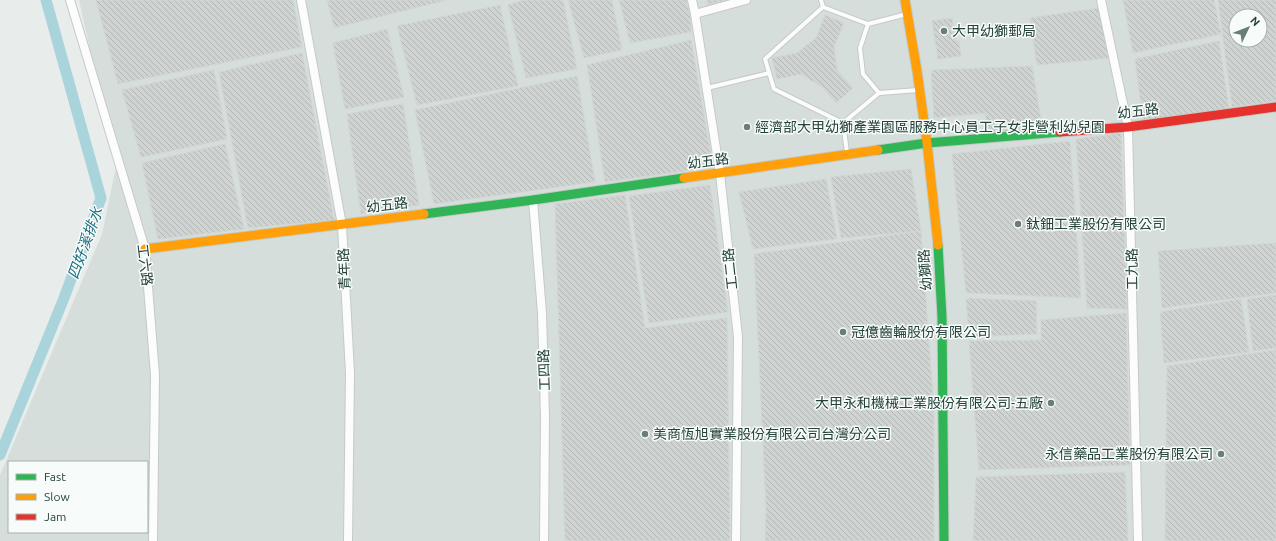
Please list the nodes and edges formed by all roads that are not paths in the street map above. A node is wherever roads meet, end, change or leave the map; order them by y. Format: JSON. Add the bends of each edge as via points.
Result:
{"nodes":[{"id":1,"x":70,"y":0,"type":"edge"},
{"id":2,"x":301,"y":0,"type":"edge"},
{"id":3,"x":692,"y":0,"type":"edge"},
{"id":4,"x":746,"y":0,"type":"edge"},
{"id":5,"x":821,"y":0,"type":"edge"},
{"id":6,"x":904,"y":0,"type":"edge"},
{"id":7,"x":1101,"y":0,"type":"edge"},
{"id":8,"x":823,"y":8,"type":"junction"},
{"id":9,"x":695,"y":14,"type":"junction"},
{"id":10,"x":907,"y":14,"type":"junction"},
{"id":11,"x":868,"y":24,"type":"junction"},
{"id":12,"x":769,"y":73,"type":"junction"},
{"id":13,"x":707,"y":88,"type":"junction"},
{"id":14,"x":920,"y":90,"type":"junction"},
{"id":15,"x":879,"y":93,"type":"junction"},
{"id":16,"x":1276,"y":107,"type":"edge"},
{"id":17,"x":843,"y":123,"type":"junction"},
{"id":18,"x":1128,"y":127,"type":"junction"},
{"id":19,"x":927,"y":143,"type":"junction"},
{"id":20,"x":847,"y":155,"type":"junction"},
{"id":21,"x":720,"y":174,"type":"junction"},
{"id":22,"x":533,"y":200,"type":"junction"},
{"id":23,"x":342,"y":225,"type":"junction"},
{"id":24,"x":145,"y":249,"type":"junction"},
{"id":25,"x":153,"y":541,"type":"edge"},
{"id":26,"x":348,"y":541,"type":"edge"},
{"id":27,"x":544,"y":541,"type":"edge"},
{"id":28,"x":736,"y":541,"type":"edge"},
{"id":29,"x":944,"y":541,"type":"edge"},
{"id":30,"x":1138,"y":541,"type":"edge"}],
"edges":[{"from":1,"to":24,"type":"street","name":"工六路"},
{"from":2,"to":23,"type":"street","name":"青年路"},
{"from":3,"to":9,"type":"street","name":"工二路"},
{"from":4,"to":9,"type":"street"},
{"from":5,"to":8,"type":"lane"},
{"from":6,"to":10,"type":"street","name":"幼獅路"},
{"from":7,"to":18,"type":"street","name":"工九路"},
{"from":8,"to":11,"type":"lane"},
{"from":8,"to":12,"type":"lane","via":[[765,59]]},
{"from":9,"to":13,"type":"street","name":"工二路"},
{"from":10,"to":11,"type":"lane"},
{"from":10,"to":14,"type":"street","name":"幼獅路"},
{"from":11,"to":15,"type":"lane","via":[[860,48],[863,74]]},
{"from":12,"to":13,"type":"lane"},
{"from":12,"to":17,"type":"lane","via":[[774,89]]},
{"from":13,"to":21,"type":"street","name":"工二路"},
{"from":14,"to":15,"type":"lane"},
{"from":14,"to":19,"type":"street","name":"幼獅路"},
{"from":15,"to":17,"type":"lane"},
{"from":16,"to":18,"type":"street","name":"幼五路"},
{"from":17,"to":20,"type":"lane"},
{"from":18,"to":19,"type":"street","name":"幼五路"},
{"from":18,"to":30,"type":"street","name":"工九路"},
{"from":19,"to":20,"type":"street","name":"幼五路"},
{"from":19,"to":29,"type":"street","name":"幼獅路","via":[[939,258],[942,317]]},
{"from":20,"to":21,"type":"street","name":"幼五路"},
{"from":21,"to":22,"type":"street","name":"幼五路"},
{"from":21,"to":28,"type":"street","name":"工二路","via":[[738,337]]},
{"from":22,"to":23,"type":"street","name":"幼五路"},
{"from":22,"to":27,"type":"street","name":"工四路","via":[[542,313],[545,416]]},
{"from":23,"to":24,"type":"street","name":"幼五路"},
{"from":23,"to":26,"type":"street","name":"青年路","via":[[350,373]]},
{"from":24,"to":25,"type":"street","name":"工六路","via":[[155,376]]}]}
